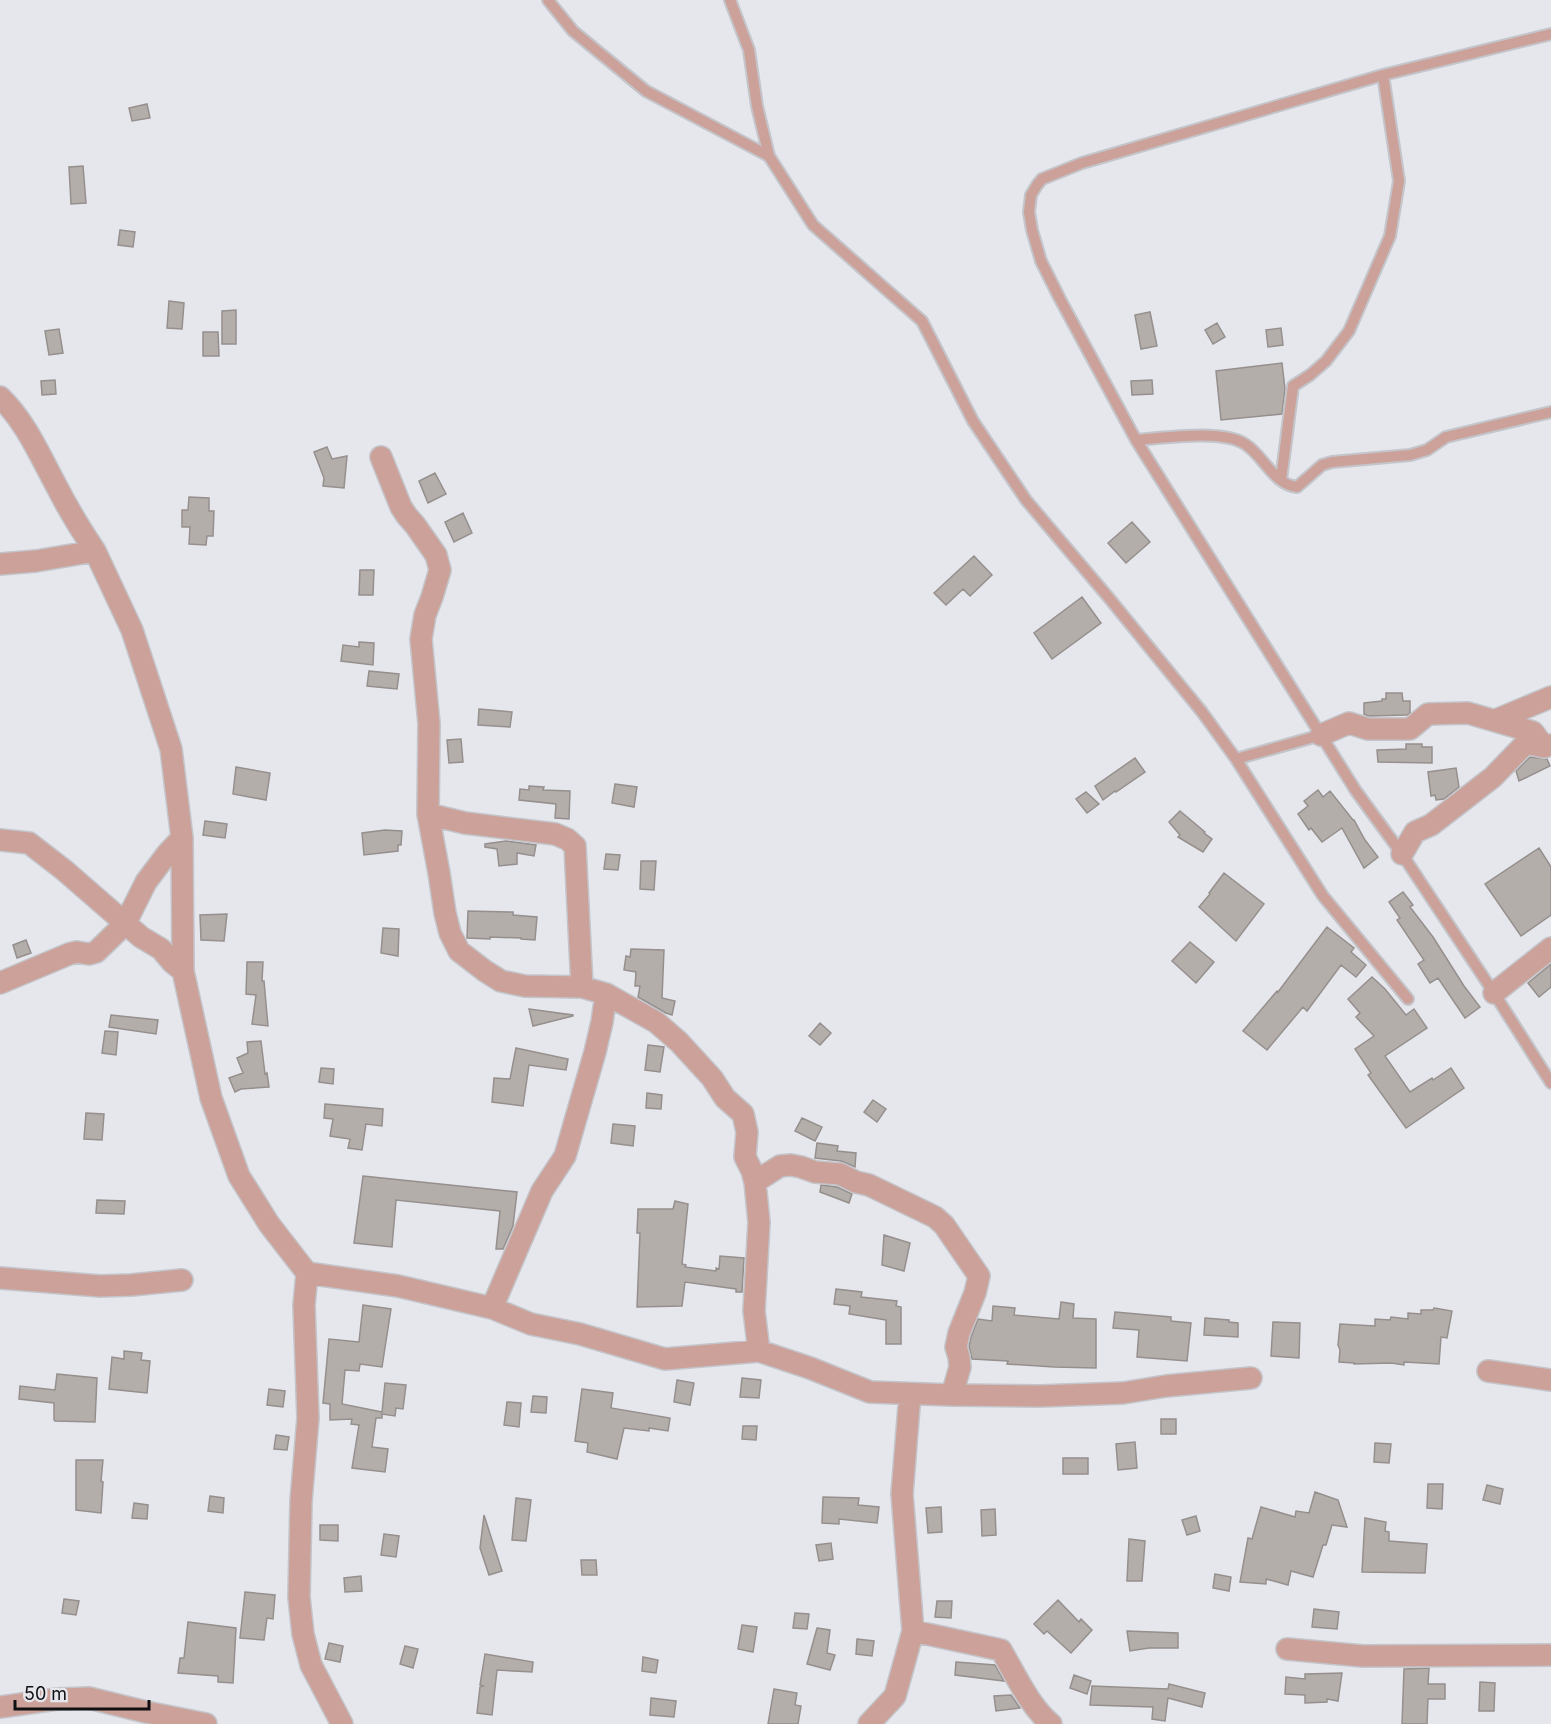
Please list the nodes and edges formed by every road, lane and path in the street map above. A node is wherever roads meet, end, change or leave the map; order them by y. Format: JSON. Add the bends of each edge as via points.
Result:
{"nodes":[{"id":1,"x":548,"y":0,"type":"edge"},
{"id":2,"x":730,"y":0,"type":"edge"},
{"id":3,"x":1551,"y":34,"type":"edge"},
{"id":4,"x":1383,"y":75,"type":"junction"},
{"id":5,"x":769,"y":156,"type":"junction"},
{"id":6,"x":0,"y":397,"type":"edge"},
{"id":7,"x":1551,"y":412,"type":"edge"},
{"id":8,"x":1136,"y":440,"type":"junction"},
{"id":9,"x":381,"y":457,"type":"dead end"},
{"id":10,"x":1281,"y":480,"type":"junction"},
{"id":11,"x":95,"y":551,"type":"junction"},
{"id":12,"x":0,"y":564,"type":"edge"},
{"id":13,"x":1551,"y":697,"type":"edge"},
{"id":14,"x":1496,"y":720,"type":"junction"},
{"id":15,"x":1320,"y":735,"type":"junction"},
{"id":16,"x":1548,"y":746,"type":"edge"},
{"id":17,"x":1236,"y":759,"type":"junction"},
{"id":18,"x":428,"y":814,"type":"junction"},
{"id":19,"x":182,"y":838,"type":"junction"},
{"id":20,"x":0,"y":840,"type":"edge"},
{"id":21,"x":1402,"y":854,"type":"junction"},
{"id":22,"x":125,"y":924,"type":"junction"},
{"id":23,"x":1551,"y":948,"type":"edge"},
{"id":24,"x":183,"y":971,"type":"junction"},
{"id":25,"x":0,"y":983,"type":"edge"},
{"id":26,"x":582,"y":987,"type":"junction"},
{"id":27,"x":1494,"y":993,"type":"junction"},
{"id":28,"x":606,"y":994,"type":"junction"},
{"id":29,"x":1408,"y":999,"type":"dead end"},
{"id":30,"x":1551,"y":1083,"type":"edge"},
{"id":31,"x":754,"y":1182,"type":"junction"},
{"id":32,"x":307,"y":1273,"type":"junction"},
{"id":33,"x":0,"y":1278,"type":"edge"},
{"id":34,"x":182,"y":1280,"type":"dead end"},
{"id":35,"x":492,"y":1308,"type":"junction"},
{"id":36,"x":759,"y":1351,"type":"junction"},
{"id":37,"x":1488,"y":1371,"type":"dead end"},
{"id":38,"x":1251,"y":1378,"type":"dead end"},
{"id":39,"x":1551,"y":1380,"type":"edge"},
{"id":40,"x":910,"y":1394,"type":"junction"},
{"id":41,"x":952,"y":1395,"type":"junction"},
{"id":42,"x":913,"y":1631,"type":"junction"},
{"id":43,"x":1287,"y":1649,"type":"dead end"},
{"id":44,"x":1551,"y":1655,"type":"edge"},
{"id":45,"x":0,"y":1707,"type":"edge"},
{"id":46,"x":206,"y":1724,"type":"edge"},
{"id":47,"x":342,"y":1724,"type":"edge"},
{"id":48,"x":869,"y":1724,"type":"edge"},
{"id":49,"x":1051,"y":1724,"type":"edge"}],
"edges":[{"from":1,"to":5,"type":"lane","via":[[573,31],[646,91]]},
{"from":2,"to":5,"type":"lane","via":[[749,50]]},
{"from":3,"to":4,"type":"lane"},
{"from":4,"to":8,"type":"lane","via":[[1082,163],[1053,173],[1037,185],[1029,212],[1041,261]]},
{"from":4,"to":10,"type":"lane","via":[[1399,181],[1390,236],[1348,331],[1326,361],[1293,386]]},
{"from":5,"to":17,"type":"lane","via":[[813,225],[922,321],[973,421],[1026,500],[1202,712]]},
{"from":6,"to":11,"type":"street","via":[[20,420]]},
{"from":7,"to":10,"type":"lane","via":[[1446,437],[1427,450],[1410,455],[1332,462],[1322,465],[1297,487]]},
{"from":8,"to":10,"type":"lane","via":[[1231,437],[1246,444]]},
{"from":8,"to":15,"type":"lane"},
{"from":9,"to":18,"type":"street","via":[[401,507],[436,555],[440,570],[421,639],[429,724]]},
{"from":11,"to":12,"type":"street"},
{"from":11,"to":19,"type":"street","via":[[132,630],[171,749]]},
{"from":13,"to":14,"type":"street"},
{"from":14,"to":15,"type":"street","via":[[1468,713],[1428,714],[1410,729],[1368,729],[1349,723]]},
{"from":14,"to":16,"type":"street","via":[[1533,732]]},
{"from":15,"to":17,"type":"lane"},
{"from":15,"to":21,"type":"lane"},
{"from":16,"to":21,"type":"street","via":[[1526,743],[1493,777],[1431,825],[1415,832]]},
{"from":17,"to":29,"type":"lane","via":[[1323,896]]},
{"from":18,"to":26,"type":"street","via":[[444,913],[459,951],[501,981],[525,986]]},
{"from":18,"to":26,"type":"street","via":[[465,823],[555,834],[575,846]]},
{"from":19,"to":22,"type":"street","via":[[146,882]]},
{"from":19,"to":24,"type":"street"},
{"from":20,"to":22,"type":"street","via":[[29,843]]},
{"from":21,"to":27,"type":"lane"},
{"from":22,"to":24,"type":"street","via":[[161,949]]},
{"from":22,"to":25,"type":"street","via":[[96,952],[69,954]]},
{"from":23,"to":27,"type":"street"},
{"from":24,"to":32,"type":"street","via":[[211,1098],[239,1176]]},
{"from":26,"to":28,"type":"street"},
{"from":27,"to":30,"type":"lane"},
{"from":28,"to":31,"type":"street","via":[[656,1022],[679,1042],[712,1078],[724,1098],[743,1114],[747,1132],[745,1157]]},
{"from":28,"to":35,"type":"street","via":[[595,1052],[565,1155],[542,1191]]},
{"from":31,"to":36,"type":"street","via":[[759,1222],[754,1311]]},
{"from":31,"to":41,"type":"street","via":[[780,1166],[840,1174],[870,1185],[944,1225],[979,1276],[959,1333],[956,1347],[960,1367]]},
{"from":32,"to":35,"type":"street","via":[[398,1286]]},
{"from":32,"to":47,"type":"street","via":[[304,1305],[308,1418],[299,1598],[311,1665]]},
{"from":33,"to":34,"type":"street","via":[[100,1286]]},
{"from":35,"to":36,"type":"street","via":[[531,1324],[665,1359]]},
{"from":36,"to":40,"type":"street","via":[[870,1392]]},
{"from":37,"to":39,"type":"street"},
{"from":38,"to":41,"type":"street","via":[[1124,1393]]},
{"from":40,"to":41,"type":"street"},
{"from":40,"to":42,"type":"street","via":[[902,1494]]},
{"from":42,"to":48,"type":"street","via":[[895,1695]]},
{"from":42,"to":49,"type":"street","via":[[1001,1650]]},
{"from":43,"to":44,"type":"street","via":[[1363,1656]]},
{"from":45,"to":46,"type":"street","via":[[89,1698]]}]}
